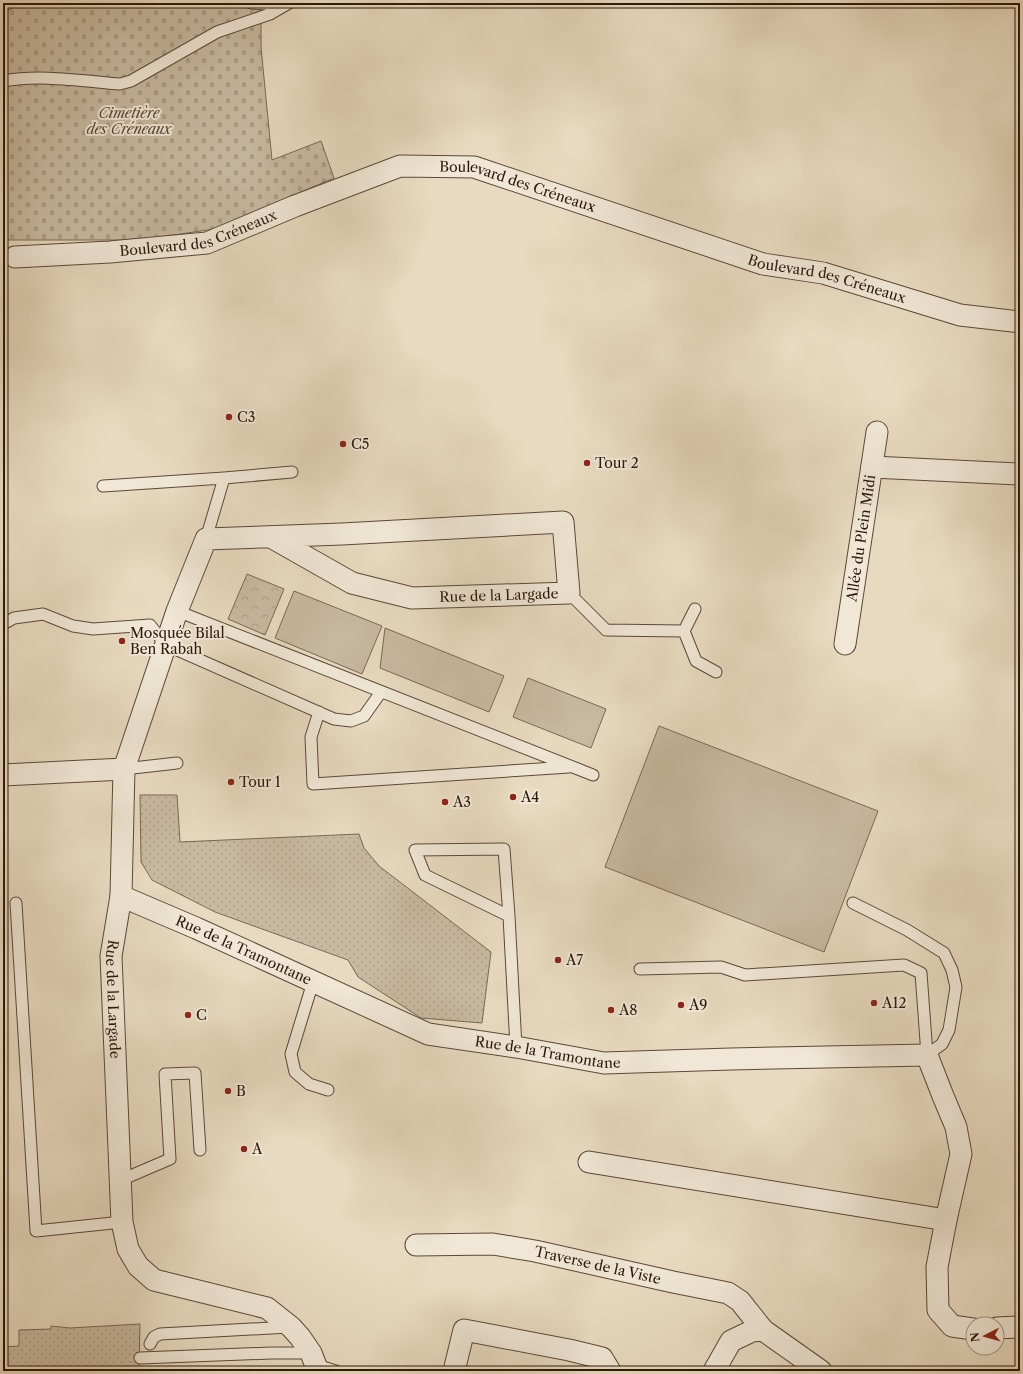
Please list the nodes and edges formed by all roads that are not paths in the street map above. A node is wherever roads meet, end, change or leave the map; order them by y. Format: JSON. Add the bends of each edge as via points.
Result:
{"nodes":[{"id":1,"x":9,"y":3,"type":"edge"},
{"id":2,"x":251,"y":3,"type":"edge"},
{"id":3,"x":288,"y":4,"type":"edge"},
{"id":4,"x":3,"y":6,"type":"edge"},
{"id":5,"x":3,"y":81,"type":"edge"},
{"id":6,"x":14,"y":257,"type":"dead end"},
{"id":7,"x":1020,"y":322,"type":"edge"},
{"id":8,"x":877,"y":432,"type":"dead end"},
{"id":9,"x":872,"y":467,"type":"junction"},
{"id":10,"x":292,"y":472,"type":"dead end"},
{"id":11,"x":1020,"y":474,"type":"edge"},
{"id":12,"x":224,"y":478,"type":"junction"},
{"id":13,"x":104,"y":486,"type":"dead end"},
{"id":14,"x":271,"y":537,"type":"junction"},
{"id":15,"x":206,"y":539,"type":"junction"},
{"id":16,"x":568,"y":593,"type":"junction"},
{"id":17,"x":695,"y":609,"type":"dead end"},
{"id":18,"x":177,"y":611,"type":"junction"},
{"id":19,"x":3,"y":624,"type":"edge"},
{"id":20,"x":684,"y":631,"type":"junction"},
{"id":21,"x":845,"y":644,"type":"dead end"},
{"id":22,"x":166,"y":645,"type":"junction"},
{"id":23,"x":716,"y":672,"type":"dead end"},
{"id":24,"x":381,"y":692,"type":"junction"},
{"id":25,"x":319,"y":712,"type":"junction"},
{"id":26,"x":177,"y":764,"type":"dead end"},
{"id":27,"x":571,"y":766,"type":"junction"},
{"id":28,"x":124,"y":769,"type":"junction"},
{"id":29,"x":3,"y":775,"type":"edge"},
{"id":30,"x":593,"y":775,"type":"dead end"},
{"id":31,"x":121,"y":896,"type":"junction"},
{"id":32,"x":16,"y":903,"type":"dead end"},
{"id":33,"x":853,"y":903,"type":"dead end"},
{"id":34,"x":509,"y":916,"type":"junction"},
{"id":35,"x":640,"y":969,"type":"dead end"},
{"id":36,"x":313,"y":982,"type":"junction"},
{"id":37,"x":516,"y":1047,"type":"junction"},
{"id":38,"x":927,"y":1055,"type":"junction"},
{"id":39,"x":328,"y":1090,"type":"dead end"},
{"id":40,"x":200,"y":1150,"type":"dead end"},
{"id":41,"x":589,"y":1162,"type":"dead end"},
{"id":42,"x":121,"y":1180,"type":"junction"},
{"id":43,"x":946,"y":1220,"type":"junction"},
{"id":44,"x":122,"y":1222,"type":"junction"},
{"id":45,"x":416,"y":1244,"type":"dead end"},
{"id":46,"x":1020,"y":1326,"type":"edge"},
{"id":47,"x":291,"y":1327,"type":"junction"},
{"id":48,"x":1005,"y":1327,"type":"edge"},
{"id":49,"x":965,"y":1328,"type":"edge"},
{"id":50,"x":763,"y":1330,"type":"junction"},
{"id":51,"x":150,"y":1344,"type":"dead end"},
{"id":52,"x":140,"y":1358,"type":"dead end"},
{"id":53,"x":315,"y":1363,"type":"edge"},
{"id":54,"x":336,"y":1371,"type":"edge"},
{"id":55,"x":454,"y":1371,"type":"edge"},
{"id":56,"x":610,"y":1371,"type":"edge"},
{"id":57,"x":714,"y":1371,"type":"edge"},
{"id":58,"x":821,"y":1371,"type":"edge"}],
"edges":[{"from":1,"to":4,"type":"lane"},
{"from":2,"to":3,"type":"lane"},
{"from":3,"to":5,"type":"lane","via":[[270,14],[217,32],[131,81],[120,84],[45,78]]},
{"from":6,"to":7,"type":"street","name":"Boulevard des Créneaux","via":[[207,243],[400,166],[474,167],[763,264],[823,273],[960,315]]},
{"from":8,"to":9,"type":"street","name":"Allée du Plein Midi"},
{"from":9,"to":11,"type":"street"},
{"from":9,"to":21,"type":"street","name":"Allée du Plein Midi"},
{"from":10,"to":12,"type":"lane"},
{"from":12,"to":13,"type":"lane"},
{"from":12,"to":15,"type":"lane"},
{"from":14,"to":15,"type":"street","name":"Rue de la Largade"},
{"from":14,"to":16,"type":"street","name":"Rue de la Largade","via":[[352,583],[412,598]]},
{"from":14,"to":16,"type":"street","name":"Rue de la Largade","via":[[563,522]]},
{"from":15,"to":18,"type":"street","name":"Rue de la Largade"},
{"from":16,"to":20,"type":"lane","via":[[606,630]]},
{"from":17,"to":20,"type":"lane"},
{"from":18,"to":22,"type":"street","name":"Rue de la Largade"},
{"from":18,"to":24,"type":"lane"},
{"from":19,"to":22,"type":"lane","via":[[14,618],[43,614],[73,626],[93,629],[150,625]]},
{"from":20,"to":23,"type":"lane","via":[[696,661]]},
{"from":22,"to":25,"type":"lane"},
{"from":22,"to":28,"type":"street","name":"Rue de la Largade"},
{"from":24,"to":25,"type":"lane","via":[[364,716],[351,721],[334,719]]},
{"from":24,"to":27,"type":"lane"},
{"from":25,"to":27,"type":"lane","via":[[311,737],[313,784]]},
{"from":26,"to":28,"type":"lane"},
{"from":27,"to":30,"type":"lane"},
{"from":28,"to":29,"type":"street"},
{"from":28,"to":31,"type":"street","name":"Rue de la Largade"},
{"from":31,"to":36,"type":"street","name":"Rue de la Tramontane"},
{"from":31,"to":42,"type":"street","name":"Rue de la Largade","via":[[112,956]]},
{"from":32,"to":44,"type":"lane","via":[[36,1231]]},
{"from":33,"to":38,"type":"lane","via":[[907,930],[944,953],[956,987],[949,1030],[942,1044]]},
{"from":34,"to":34,"type":"lane","via":[[425,875],[415,850],[504,849]]},
{"from":34,"to":37,"type":"lane"},
{"from":35,"to":38,"type":"lane","via":[[721,967],[745,976],[904,965],[921,973]]},
{"from":36,"to":37,"type":"street","name":"Rue de la Tramontane","via":[[428,1034]]},
{"from":36,"to":39,"type":"lane","via":[[291,1054],[295,1072],[309,1084]]},
{"from":37,"to":38,"type":"street","name":"Rue de la Tramontane","via":[[604,1063]]},
{"from":38,"to":43,"type":"street","via":[[956,1127],[961,1154]]},
{"from":40,"to":42,"type":"lane","via":[[194,1072],[165,1074],[170,1159]]},
{"from":41,"to":43,"type":"street"},
{"from":42,"to":44,"type":"street","name":"Rue de la Largade"},
{"from":43,"to":49,"type":"street","via":[[937,1267],[938,1310],[952,1326]]},
{"from":44,"to":47,"type":"street","name":"Rue de la Largade","via":[[128,1249],[138,1266],[154,1280],[267,1308]]},
{"from":45,"to":50,"type":"street","name":"Traverse de la Viste","via":[[493,1244],[728,1293],[740,1301]]},
{"from":46,"to":48,"type":"street"},
{"from":47,"to":51,"type":"lane","via":[[160,1334],[154,1337]]},
{"from":47,"to":53,"type":"street","name":"Rue de la Largade"},
{"from":50,"to":57,"type":"street","via":[[752,1331],[731,1341]]},
{"from":50,"to":58,"type":"street","name":"Traverse de la Viste"},
{"from":52,"to":53,"type":"lane","via":[[271,1353]]},
{"from":53,"to":54,"type":"lane"},
{"from":55,"to":56,"type":"street","via":[[464,1330],[602,1358]]}]}
